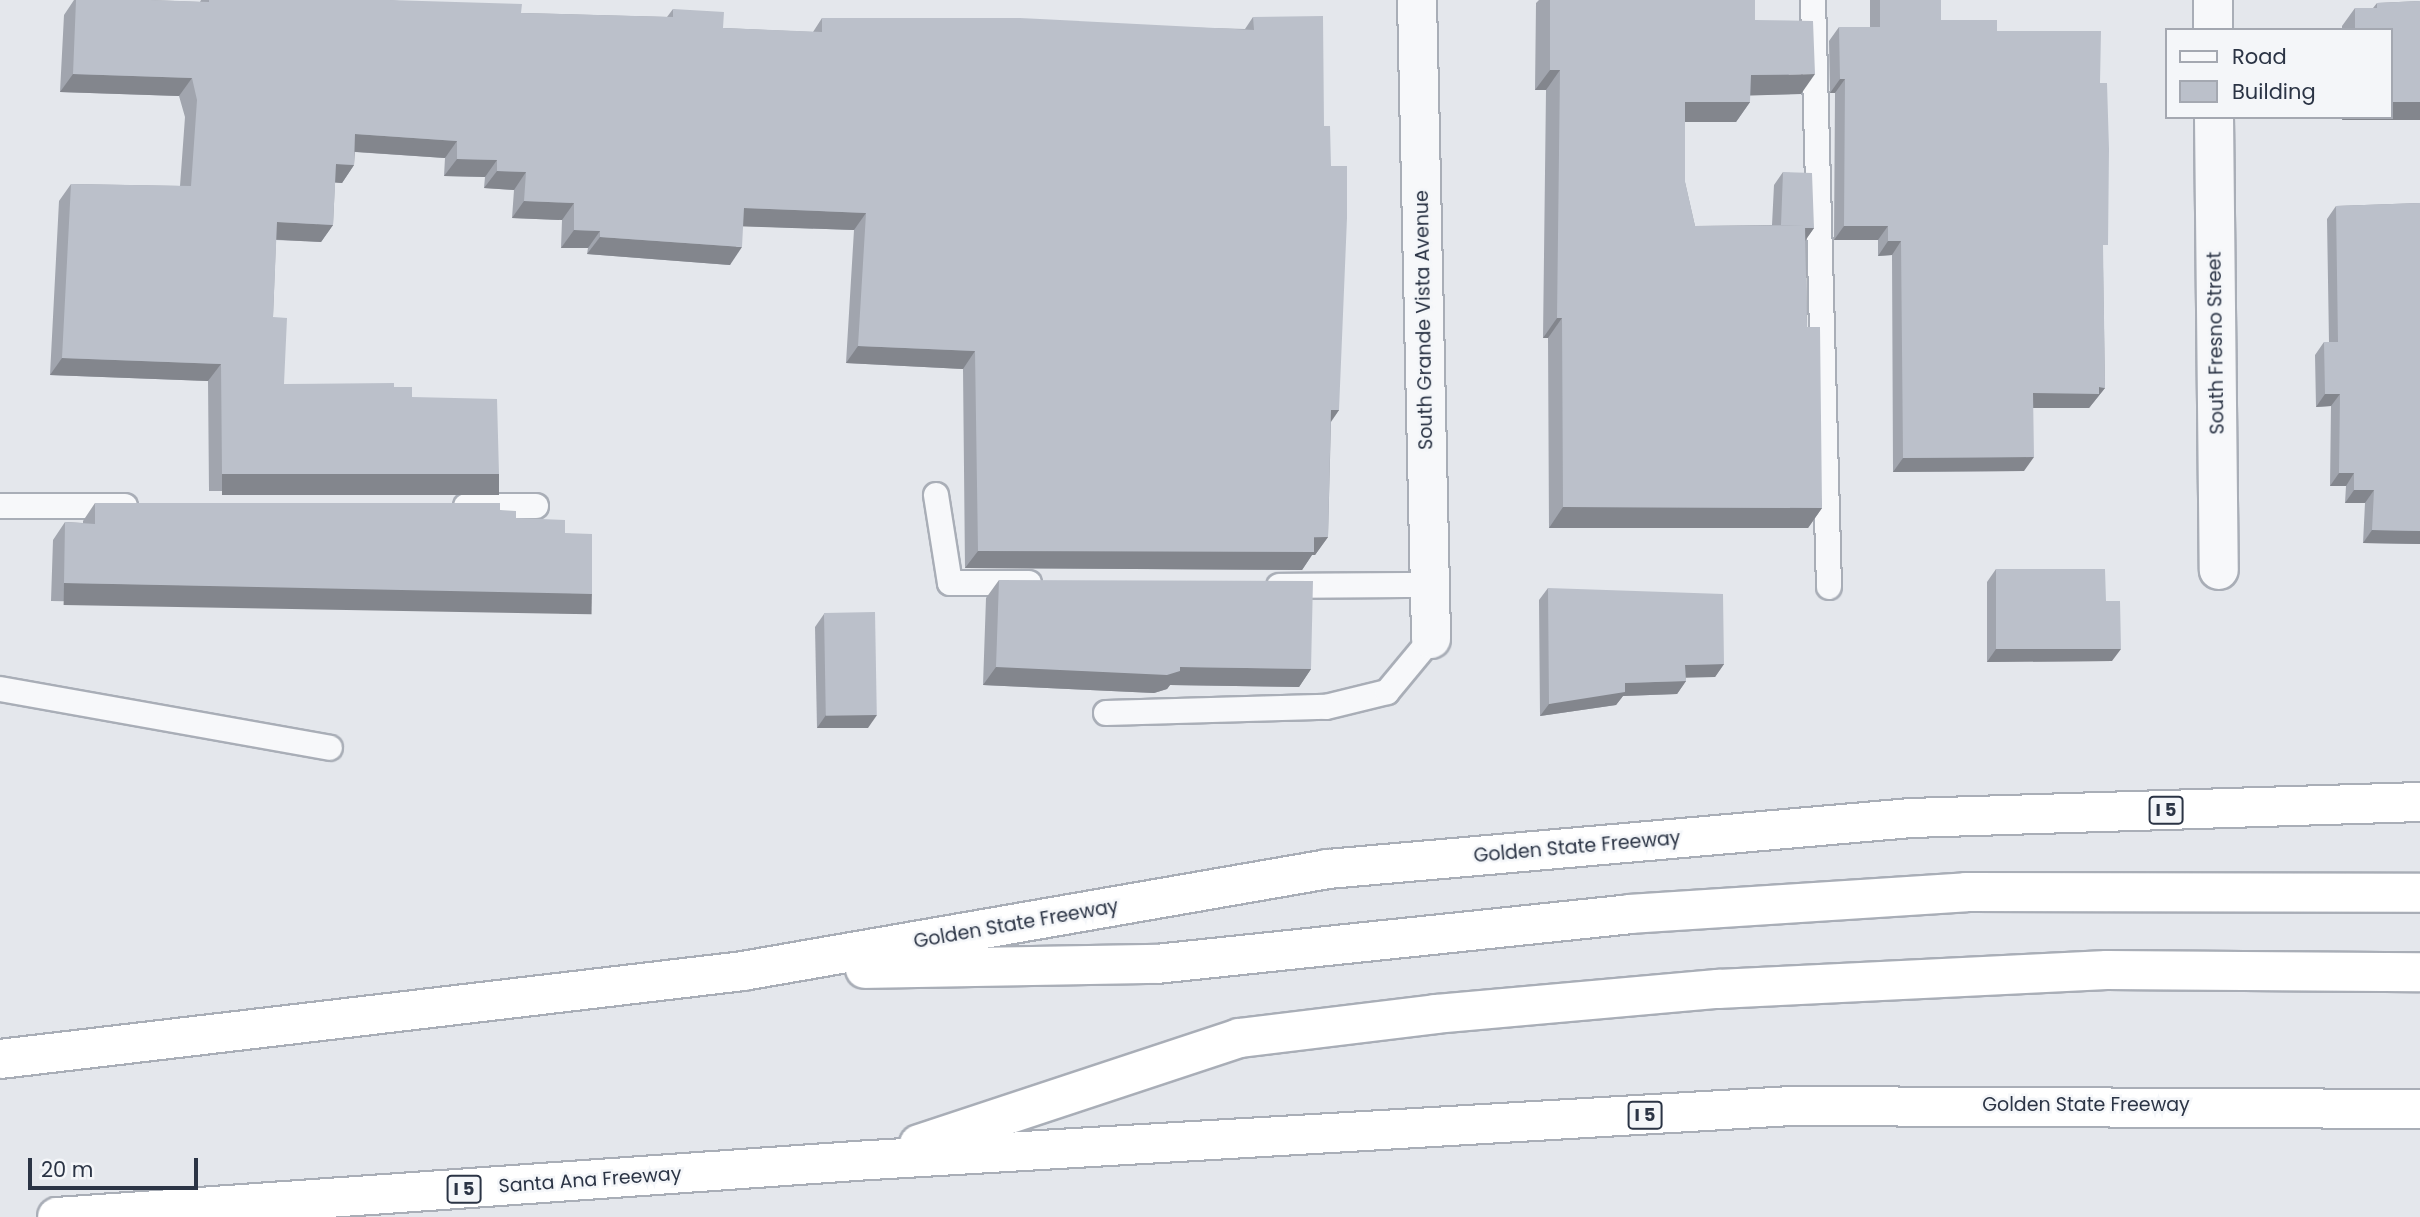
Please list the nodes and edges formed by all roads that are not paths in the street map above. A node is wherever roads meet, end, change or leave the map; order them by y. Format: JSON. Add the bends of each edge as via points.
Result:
{"nodes":[{"id":1,"x":1417,"y":0,"type":"edge"},
{"id":2,"x":1813,"y":0,"type":"edge"},
{"id":3,"x":2213,"y":0,"type":"edge"},
{"id":4,"x":2213,"y":28,"type":"edge"},
{"id":5,"x":2214,"y":119,"type":"edge"},
{"id":6,"x":936,"y":495,"type":"dead end"},
{"id":7,"x":156,"y":505,"type":"edge"},
{"id":8,"x":0,"y":506,"type":"edge"},
{"id":9,"x":441,"y":506,"type":"edge"},
{"id":10,"x":536,"y":506,"type":"dead end"},
{"id":11,"x":2218,"y":570,"type":"dead end"},
{"id":12,"x":1047,"y":584,"type":"edge"},
{"id":13,"x":1429,"y":585,"type":"junction"},
{"id":14,"x":1255,"y":586,"type":"edge"},
{"id":15,"x":1829,"y":587,"type":"dead end"},
{"id":16,"x":1431,"y":639,"type":"joint"},
{"id":17,"x":0,"y":689,"type":"edge"},
{"id":18,"x":1106,"y":713,"type":"dead end"},
{"id":19,"x":330,"y":748,"type":"dead end"},
{"id":20,"x":2420,"y":802,"type":"edge"},
{"id":21,"x":2420,"y":894,"type":"edge"},
{"id":22,"x":743,"y":971,"type":"junction"},
{"id":23,"x":2420,"y":972,"type":"edge"},
{"id":24,"x":0,"y":1059,"type":"edge"},
{"id":25,"x":2420,"y":1109,"type":"edge"},
{"id":26,"x":871,"y":1160,"type":"junction"},
{"id":27,"x":57,"y":1217,"type":"edge"}],
"edges":[{"from":1,"to":13,"type":"street","name":"South Grande Vista Avenue"},
{"from":2,"to":15,"type":"lane"},
{"from":3,"to":4,"type":"street"},
{"from":5,"to":11,"type":"street","name":"South Fresno Street"},
{"from":6,"to":12,"type":"lane","via":[[950,583]]},
{"from":7,"to":8,"type":"lane"},
{"from":9,"to":10,"type":"lane"},
{"from":13,"to":14,"type":"lane"},
{"from":13,"to":16,"type":"street","name":"South Grande Vista Avenue"},
{"from":16,"to":18,"type":"lane","via":[[1387,692],[1326,707]]},
{"from":17,"to":19,"type":"lane"},
{"from":20,"to":22,"type":"highway","name":"Golden State Freeway","number":"I 5","via":[[1911,818],[1328,869]]},
{"from":21,"to":22,"type":"highway","via":[[1966,892],[1629,914],[1156,964]]},
{"from":22,"to":24,"type":"highway","number":"I 5"},
{"from":23,"to":26,"type":"highway","via":[[2107,970],[1718,989],[1238,1038]]},
{"from":25,"to":26,"type":"highway","name":"Golden State Freeway","number":"I 5","via":[[1791,1106]]},
{"from":26,"to":27,"type":"highway","name":"Santa Ana Freeway","number":"I 5"}]}
